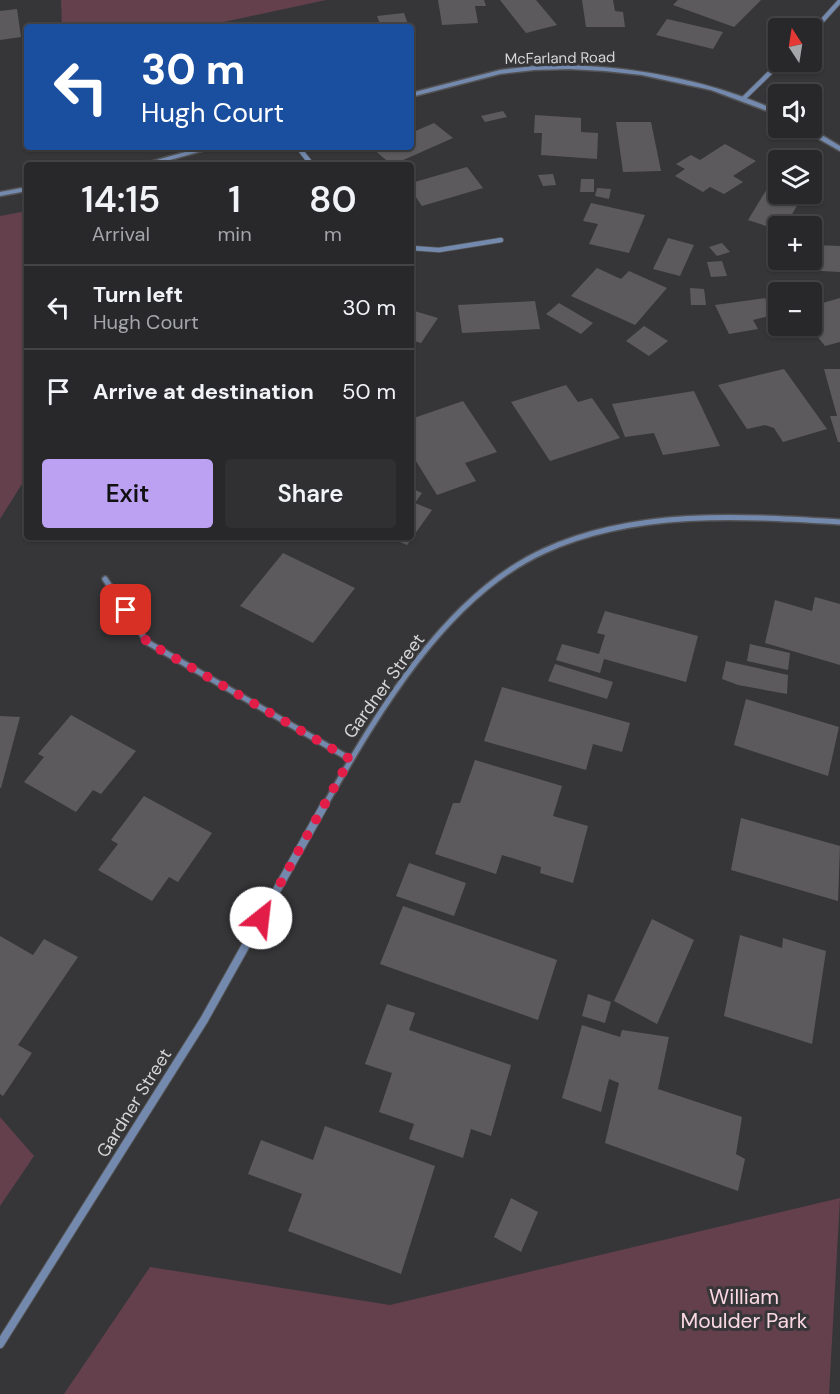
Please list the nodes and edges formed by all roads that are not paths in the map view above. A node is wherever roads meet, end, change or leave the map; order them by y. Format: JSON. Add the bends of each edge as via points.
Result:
{"nodes":[{"id":1,"x":840,"y":1,"type":"edge"},
{"id":2,"x":822,"y":21,"type":"edge"},
{"id":3,"x":771,"y":72,"type":"edge"},
{"id":4,"x":414,"y":94,"type":"edge"},
{"id":5,"x":743,"y":99,"type":"junction"},
{"id":6,"x":768,"y":109,"type":"edge"},
{"id":7,"x":822,"y":138,"type":"edge"},
{"id":8,"x":840,"y":149,"type":"edge"},
{"id":9,"x":200,"y":150,"type":"edge"},
{"id":10,"x":300,"y":150,"type":"edge"},
{"id":11,"x":154,"y":162,"type":"edge"},
{"id":12,"x":310,"y":162,"type":"edge"},
{"id":13,"x":24,"y":190,"type":"edge"},
{"id":14,"x":0,"y":194,"type":"edge"},
{"id":15,"x":501,"y":240,"type":"dead end"},
{"id":16,"x":414,"y":248,"type":"edge"},
{"id":17,"x":840,"y":522,"type":"edge"},
{"id":18,"x":105,"y":579,"type":"dead end"},
{"id":19,"x":350,"y":759,"type":"junction"},
{"id":20,"x":0,"y":1344,"type":"edge"}],
"edges":[{"from":1,"to":2,"type":"street"},
{"from":3,"to":5,"type":"street"},
{"from":4,"to":5,"type":"street","name":"McFarland Road","via":[[501,72],[577,68],[665,76]]},
{"from":5,"to":6,"type":"street","name":"McFarland Road"},
{"from":7,"to":8,"type":"street"},
{"from":9,"to":11,"type":"street"},
{"from":10,"to":12,"type":"street"},
{"from":13,"to":14,"type":"street"},
{"from":15,"to":16,"type":"street","via":[[439,250]]},
{"from":17,"to":19,"type":"street","name":"Gardner Street","via":[[702,518],[657,522],[613,528],[544,551],[479,593],[424,650]]},
{"from":18,"to":19,"type":"street","via":[[147,642]]},
{"from":19,"to":20,"type":"street","name":"Gardner Street","via":[[205,1018]]}]}
